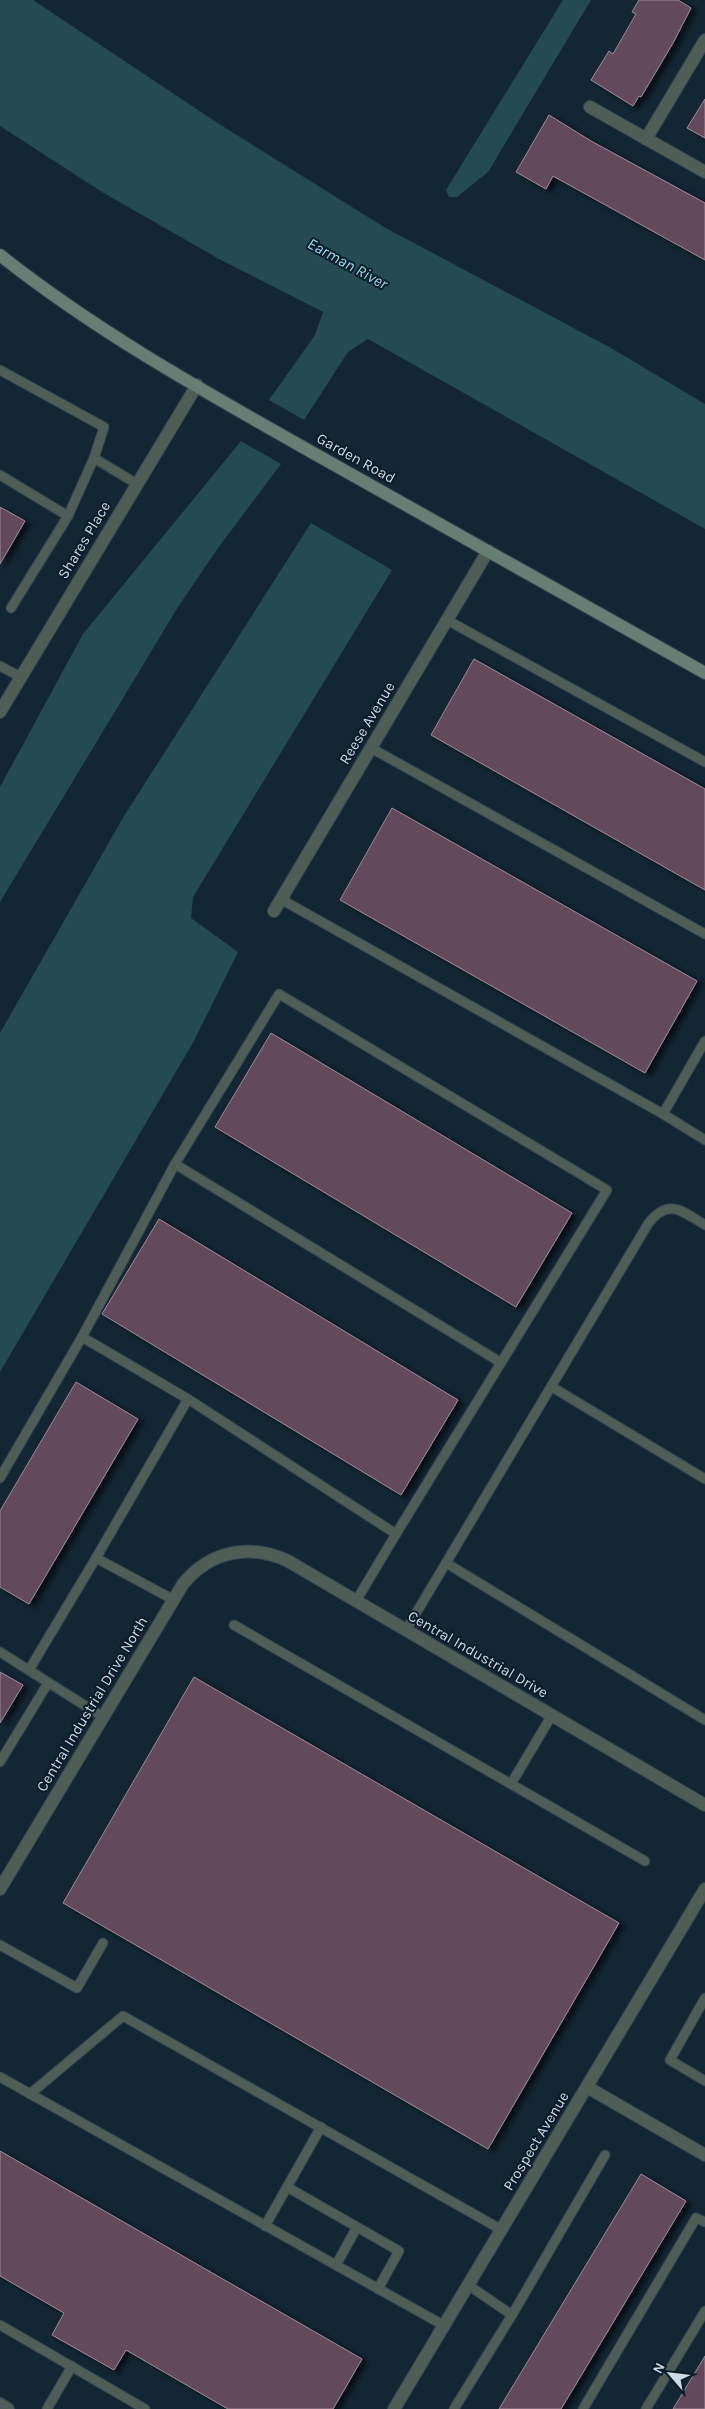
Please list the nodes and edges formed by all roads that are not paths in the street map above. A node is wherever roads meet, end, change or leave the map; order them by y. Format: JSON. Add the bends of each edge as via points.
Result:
{"nodes":[{"id":1,"x":705,"y":40,"type":"edge"},
{"id":2,"x":590,"y":107,"type":"dead end"},
{"id":3,"x":646,"y":139,"type":"junction"},
{"id":4,"x":705,"y":172,"type":"edge"},
{"id":5,"x":0,"y":255,"type":"edge"},
{"id":6,"x":0,"y":370,"type":"edge"},
{"id":7,"x":196,"y":385,"type":"junction"},
{"id":8,"x":94,"y":458,"type":"junction"},
{"id":9,"x":0,"y":475,"type":"edge"},
{"id":10,"x":137,"y":484,"type":"junction"},
{"id":11,"x":68,"y":516,"type":"junction"},
{"id":12,"x":488,"y":551,"type":"junction"},
{"id":13,"x":11,"y":608,"type":"dead end"},
{"id":14,"x":447,"y":620,"type":"junction"},
{"id":15,"x":0,"y":666,"type":"edge"},
{"id":16,"x":705,"y":673,"type":"edge"},
{"id":17,"x":21,"y":677,"type":"junction"},
{"id":18,"x":0,"y":712,"type":"edge"},
{"id":19,"x":371,"y":748,"type":"junction"},
{"id":20,"x":705,"y":762,"type":"edge"},
{"id":21,"x":284,"y":894,"type":"junction"},
{"id":22,"x":274,"y":911,"type":"dead end"},
{"id":23,"x":705,"y":934,"type":"edge"},
{"id":24,"x":705,"y":1042,"type":"edge"},
{"id":25,"x":663,"y":1114,"type":"junction"},
{"id":26,"x":705,"y":1140,"type":"edge"},
{"id":27,"x":175,"y":1164,"type":"junction"},
{"id":28,"x":705,"y":1225,"type":"edge"},
{"id":29,"x":82,"y":1337,"type":"junction"},
{"id":30,"x":500,"y":1362,"type":"junction"},
{"id":31,"x":552,"y":1387,"type":"junction"},
{"id":32,"x":188,"y":1399,"type":"junction"},
{"id":33,"x":0,"y":1478,"type":"edge"},
{"id":34,"x":705,"y":1479,"type":"edge"},
{"id":35,"x":396,"y":1534,"type":"junction"},
{"id":36,"x":228,"y":1553,"type":"joint"},
{"id":37,"x":96,"y":1558,"type":"junction"},
{"id":38,"x":446,"y":1563,"type":"junction"},
{"id":39,"x":174,"y":1600,"type":"junction"},
{"id":40,"x":356,"y":1601,"type":"junction"},
{"id":41,"x":234,"y":1625,"type":"dead end"},
{"id":42,"x":406,"y":1630,"type":"junction"},
{"id":43,"x":0,"y":1652,"type":"edge"},
{"id":44,"x":29,"y":1670,"type":"junction"},
{"id":45,"x":48,"y":1683,"type":"junction"},
{"id":46,"x":552,"y":1715,"type":"junction"},
{"id":47,"x":103,"y":1717,"type":"junction"},
{"id":48,"x":705,"y":1720,"type":"edge"},
{"id":49,"x":0,"y":1762,"type":"edge"},
{"id":50,"x":512,"y":1784,"type":"junction"},
{"id":51,"x":705,"y":1805,"type":"edge"},
{"id":52,"x":645,"y":1861,"type":"dead end"},
{"id":53,"x":705,"y":1888,"type":"edge"},
{"id":54,"x":0,"y":1889,"type":"edge"},
{"id":55,"x":103,"y":1943,"type":"dead end"},
{"id":56,"x":0,"y":1945,"type":"edge"},
{"id":57,"x":705,"y":1998,"type":"edge"},
{"id":58,"x":0,"y":2077,"type":"edge"},
{"id":59,"x":705,"y":2081,"type":"edge"},
{"id":60,"x":587,"y":2086,"type":"junction"},
{"id":61,"x":30,"y":2094,"type":"junction"},
{"id":62,"x":321,"y":2127,"type":"junction"},
{"id":63,"x":605,"y":2155,"type":"dead end"},
{"id":64,"x":705,"y":2155,"type":"edge"},
{"id":65,"x":287,"y":2187,"type":"junction"},
{"id":66,"x":705,"y":2222,"type":"edge"},
{"id":67,"x":265,"y":2226,"type":"junction"},
{"id":68,"x":357,"y":2227,"type":"junction"},
{"id":69,"x":502,"y":2230,"type":"junction"},
{"id":70,"x":336,"y":2265,"type":"junction"},
{"id":71,"x":468,"y":2285,"type":"junction"},
{"id":72,"x":378,"y":2289,"type":"junction"},
{"id":73,"x":705,"y":2310,"type":"edge"},
{"id":74,"x":512,"y":2315,"type":"junction"},
{"id":75,"x":0,"y":2325,"type":"edge"},
{"id":76,"x":443,"y":2325,"type":"junction"},
{"id":77,"x":72,"y":2366,"type":"junction"},
{"id":78,"x":0,"y":2404,"type":"edge"},
{"id":79,"x":8,"y":2409,"type":"edge"},
{"id":80,"x":47,"y":2409,"type":"edge"},
{"id":81,"x":145,"y":2409,"type":"edge"},
{"id":82,"x":394,"y":2409,"type":"edge"},
{"id":83,"x":454,"y":2409,"type":"edge"},
{"id":84,"x":583,"y":2409,"type":"edge"},
{"id":85,"x":646,"y":2409,"type":"edge"}],
"edges":[{"from":1,"to":3,"type":"street"},
{"from":2,"to":3,"type":"street"},
{"from":3,"to":4,"type":"street"},
{"from":5,"to":7,"type":"street","name":"Garden Road","via":[[99,327]]},
{"from":6,"to":8,"type":"lane","via":[[104,427]]},
{"from":7,"to":10,"type":"street","name":"Shares Place"},
{"from":7,"to":12,"type":"street","name":"Garden Road"},
{"from":8,"to":10,"type":"lane"},
{"from":8,"to":11,"type":"lane"},
{"from":9,"to":11,"type":"lane"},
{"from":10,"to":17,"type":"street","name":"Shares Place"},
{"from":11,"to":13,"type":"lane"},
{"from":12,"to":14,"type":"street","name":"Reese Avenue"},
{"from":12,"to":16,"type":"street","name":"Garden Road"},
{"from":14,"to":19,"type":"street","name":"Reese Avenue"},
{"from":14,"to":20,"type":"lane"},
{"from":15,"to":17,"type":"lane"},
{"from":17,"to":18,"type":"street","name":"Shares Place"},
{"from":19,"to":21,"type":"street","name":"Reese Avenue"},
{"from":19,"to":23,"type":"lane"},
{"from":21,"to":22,"type":"street","name":"Reese Avenue"},
{"from":21,"to":25,"type":"lane","via":[[286,902]]},
{"from":24,"to":25,"type":"lane"},
{"from":25,"to":26,"type":"lane"},
{"from":27,"to":29,"type":"lane"},
{"from":27,"to":30,"type":"lane"},
{"from":27,"to":30,"type":"lane","via":[[279,994],[607,1190]]},
{"from":28,"to":31,"type":"lane","via":[[674,1208],[663,1209],[656,1214]]},
{"from":29,"to":32,"type":"lane"},
{"from":29,"to":33,"type":"lane"},
{"from":30,"to":35,"type":"lane"},
{"from":31,"to":34,"type":"lane"},
{"from":31,"to":38,"type":"lane"},
{"from":32,"to":35,"type":"lane"},
{"from":32,"to":37,"type":"lane"},
{"from":35,"to":40,"type":"lane"},
{"from":36,"to":39,"type":"street","name":"Central Industrial Drive North","via":[[192,1573]]},
{"from":36,"to":40,"type":"street","name":"Central Industrial Drive","via":[[247,1550],[275,1555]]},
{"from":37,"to":39,"type":"lane"},
{"from":37,"to":44,"type":"lane"},
{"from":38,"to":42,"type":"lane"},
{"from":38,"to":48,"type":"lane"},
{"from":39,"to":47,"type":"street","name":"Central Industrial Drive North"},
{"from":40,"to":42,"type":"street","name":"Central Industrial Drive"},
{"from":41,"to":50,"type":"lane"},
{"from":42,"to":46,"type":"street","name":"Central Industrial Drive"},
{"from":43,"to":44,"type":"lane"},
{"from":44,"to":45,"type":"lane"},
{"from":45,"to":47,"type":"lane"},
{"from":45,"to":49,"type":"lane"},
{"from":46,"to":50,"type":"lane"},
{"from":46,"to":51,"type":"street","name":"Central Industrial Drive"},
{"from":47,"to":54,"type":"street","name":"Central Industrial Drive North"},
{"from":50,"to":52,"type":"lane"},
{"from":53,"to":60,"type":"street","name":"Prospect Avenue"},
{"from":55,"to":56,"type":"lane","via":[[77,1988]]},
{"from":57,"to":59,"type":"lane","via":[[670,2060]]},
{"from":58,"to":61,"type":"lane"},
{"from":60,"to":64,"type":"street"},
{"from":60,"to":69,"type":"street","name":"Prospect Avenue"},
{"from":61,"to":62,"type":"lane","via":[[123,2016]]},
{"from":61,"to":67,"type":"lane"},
{"from":62,"to":65,"type":"lane"},
{"from":62,"to":69,"type":"lane"},
{"from":63,"to":74,"type":"lane"},
{"from":65,"to":67,"type":"lane"},
{"from":65,"to":68,"type":"lane"},
{"from":66,"to":84,"type":"lane","via":[[696,2218]]},
{"from":67,"to":70,"type":"lane"},
{"from":68,"to":70,"type":"lane"},
{"from":68,"to":72,"type":"lane","via":[[399,2251]]},
{"from":69,"to":71,"type":"street","name":"Prospect Avenue"},
{"from":70,"to":72,"type":"lane"},
{"from":71,"to":74,"type":"lane"},
{"from":71,"to":76,"type":"street","name":"Prospect Avenue"},
{"from":72,"to":76,"type":"lane"},
{"from":73,"to":85,"type":"lane"},
{"from":74,"to":83,"type":"lane"},
{"from":75,"to":77,"type":"lane"},
{"from":76,"to":82,"type":"street","name":"Prospect Avenue"},
{"from":77,"to":80,"type":"lane"},
{"from":77,"to":81,"type":"lane"},
{"from":78,"to":79,"type":"street"}]}
